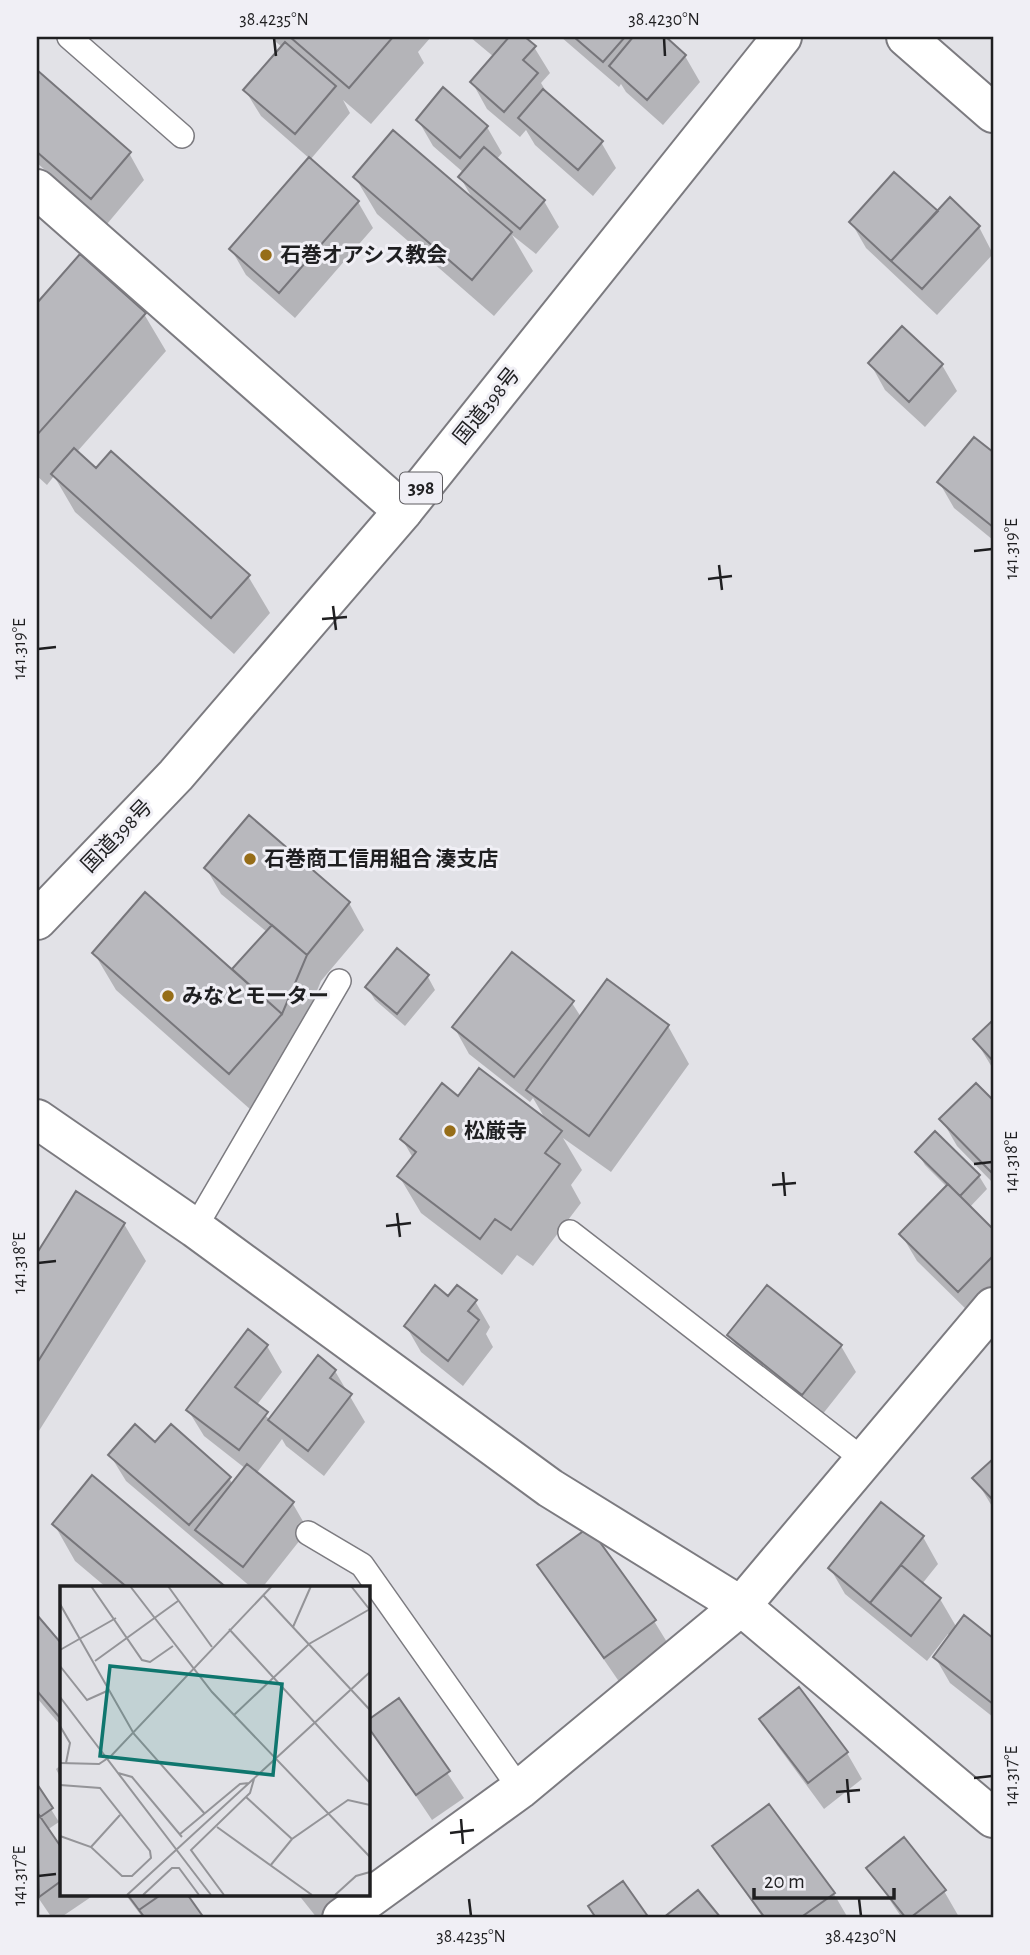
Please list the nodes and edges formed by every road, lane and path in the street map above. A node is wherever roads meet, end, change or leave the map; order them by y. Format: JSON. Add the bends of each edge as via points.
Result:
{"nodes":[{"id":1,"x":69,"y":37,"type":"edge"},
{"id":2,"x":782,"y":37,"type":"edge"},
{"id":3,"x":906,"y":37,"type":"edge"},
{"id":4,"x":993,"y":113,"type":"edge"},
{"id":5,"x":182,"y":136,"type":"dead end"},
{"id":6,"x":37,"y":189,"type":"edge"},
{"id":7,"x":403,"y":511,"type":"junction"},
{"id":8,"x":37,"y":920,"type":"edge"},
{"id":9,"x":339,"y":981,"type":"dead end"},
{"id":10,"x":37,"y":1119,"type":"edge"},
{"id":11,"x":195,"y":1228,"type":"junction"},
{"id":12,"x":570,"y":1232,"type":"dead end"},
{"id":13,"x":993,"y":1307,"type":"edge"},
{"id":14,"x":864,"y":1460,"type":"junction"},
{"id":15,"x":308,"y":1533,"type":"dead end"},
{"id":16,"x":741,"y":1606,"type":"junction"},
{"id":17,"x":520,"y":1788,"type":"junction"},
{"id":18,"x":993,"y":1818,"type":"edge"},
{"id":19,"x":342,"y":1918,"type":"edge"}],
"edges":[{"from":1,"to":5,"type":"lane"},
{"from":2,"to":7,"type":"main road","name":"国道398号","number":"398"},
{"from":3,"to":4,"type":"main road"},
{"from":6,"to":7,"type":"main road"},
{"from":7,"to":8,"type":"main road","name":"国道398号","number":"398","via":[[176,775]]},
{"from":9,"to":11,"type":"lane"},
{"from":10,"to":11,"type":"main road"},
{"from":11,"to":16,"type":"main road","via":[[550,1488]]},
{"from":12,"to":14,"type":"lane"},
{"from":13,"to":14,"type":"main road"},
{"from":14,"to":16,"type":"main road"},
{"from":15,"to":17,"type":"lane","via":[[362,1565]]},
{"from":16,"to":17,"type":"main road"},
{"from":16,"to":18,"type":"main road"},
{"from":17,"to":19,"type":"main road"}]}
